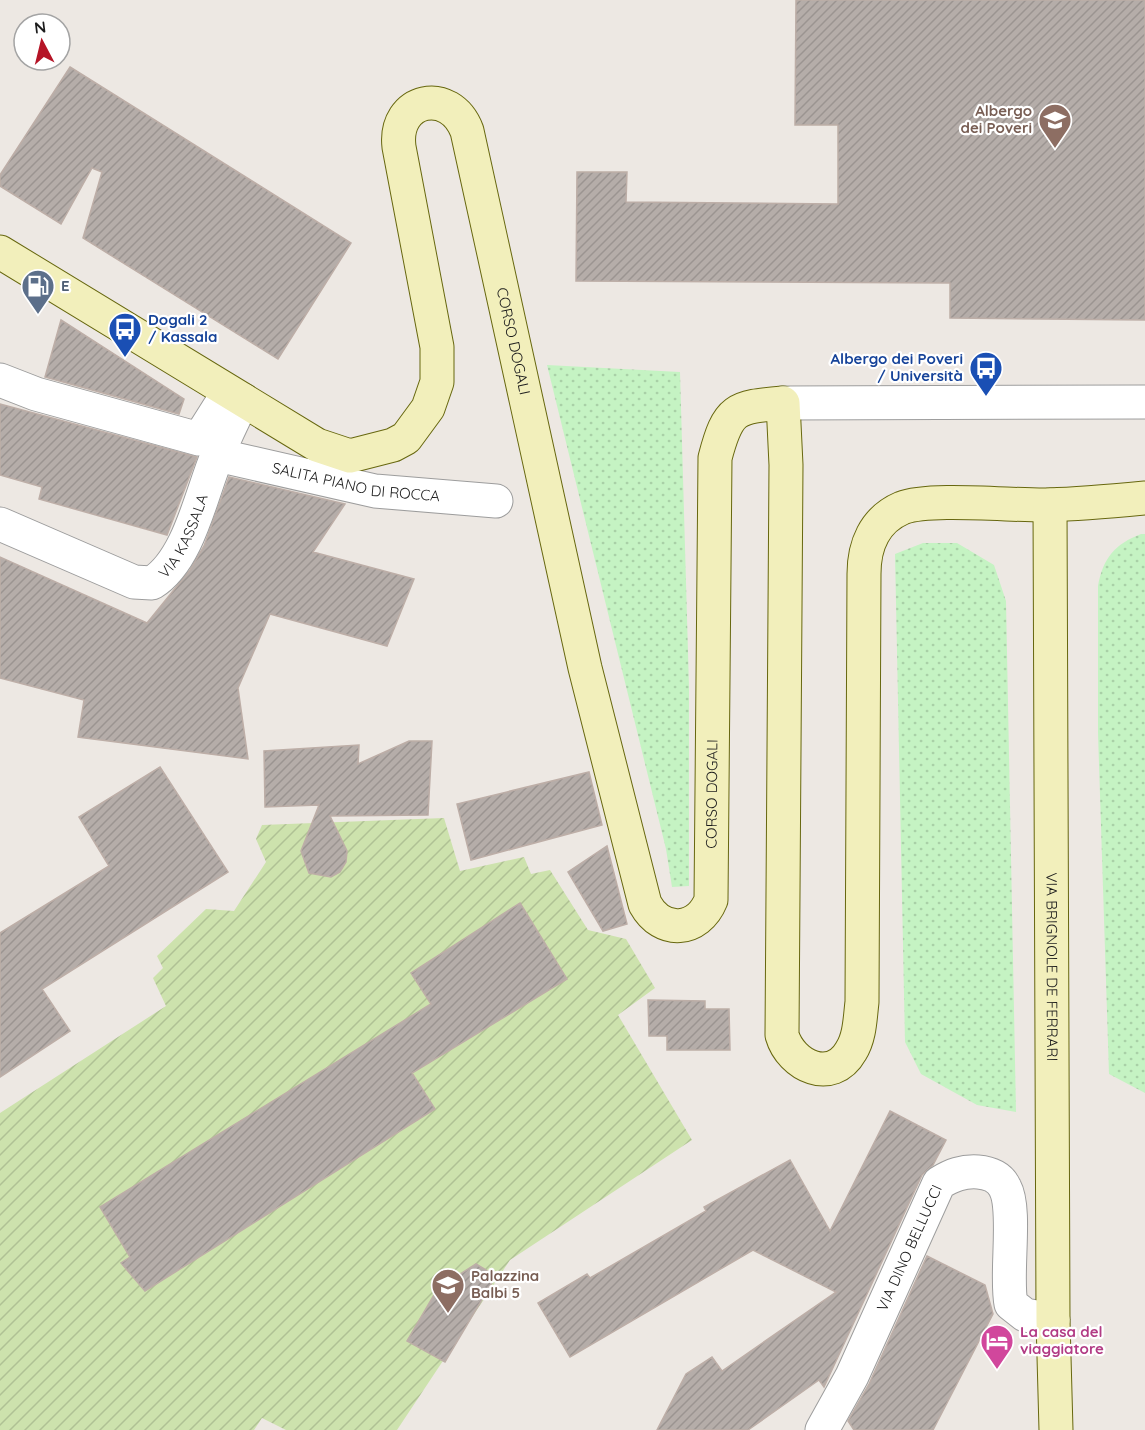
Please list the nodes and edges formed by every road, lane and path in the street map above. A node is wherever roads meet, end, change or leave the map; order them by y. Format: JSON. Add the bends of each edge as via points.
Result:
{"nodes":[{"id":1,"x":0,"y":252,"type":"edge"},
{"id":2,"x":0,"y":380,"type":"edge"},
{"id":3,"x":236,"y":396,"type":"junction"},
{"id":4,"x":1145,"y":402,"type":"edge"},
{"id":5,"x":783,"y":403,"type":"junction"},
{"id":6,"x":217,"y":455,"type":"junction"},
{"id":7,"x":1145,"y":498,"type":"edge"},
{"id":8,"x":496,"y":501,"type":"dead end"},
{"id":9,"x":1050,"y":505,"type":"junction"},
{"id":10,"x":0,"y":524,"type":"edge"},
{"id":11,"x":1053,"y":1320,"type":"junction"},
{"id":12,"x":822,"y":1430,"type":"edge"},
{"id":13,"x":1056,"y":1430,"type":"edge"}],
"edges":[{"from":1,"to":3,"type":"street","name":"CORSO DOGALI"},
{"from":2,"to":3,"type":"street","via":[[199,439]]},
{"from":3,"to":5,"type":"street","name":"CORSO DOGALI","via":[[317,445],[350,456],[406,438],[428,408],[437,382],[437,347],[398,136],[405,115],[414,108],[435,102],[456,112],[467,131],[585,668],[645,904],[658,921],[680,927],[700,918],[707,910],[712,889],[715,458],[727,422],[735,412],[747,406]]},
{"from":3,"to":6,"type":"street","name":"VIA KASSALA"},
{"from":4,"to":5,"type":"street"},
{"from":5,"to":9,"type":"street","via":[[786,465],[782,1035],[785,1048],[803,1065],[829,1068],[850,1054],[856,1042],[862,1002],[864,554],[872,534],[885,518],[903,508],[924,504]]},
{"from":6,"to":8,"type":"street","name":"SALITA PIANO DI ROCCA","via":[[375,491]]},
{"from":6,"to":10,"type":"street","name":"VIA KASSALA","via":[[185,544],[152,583],[134,582]]},
{"from":7,"to":9,"type":"street"},
{"from":9,"to":11,"type":"street","name":"VIA BRIGNOLE DE FERRARI"},
{"from":11,"to":12,"type":"street","name":"VIA DINO BELLUCCI","via":[[1025,1315],[1011,1304],[1009,1211],[1004,1185],[987,1173],[951,1176],[939,1183],[852,1376]]},
{"from":11,"to":13,"type":"street","name":"VIA BRIGNOLE DE FERRARI"}]}
